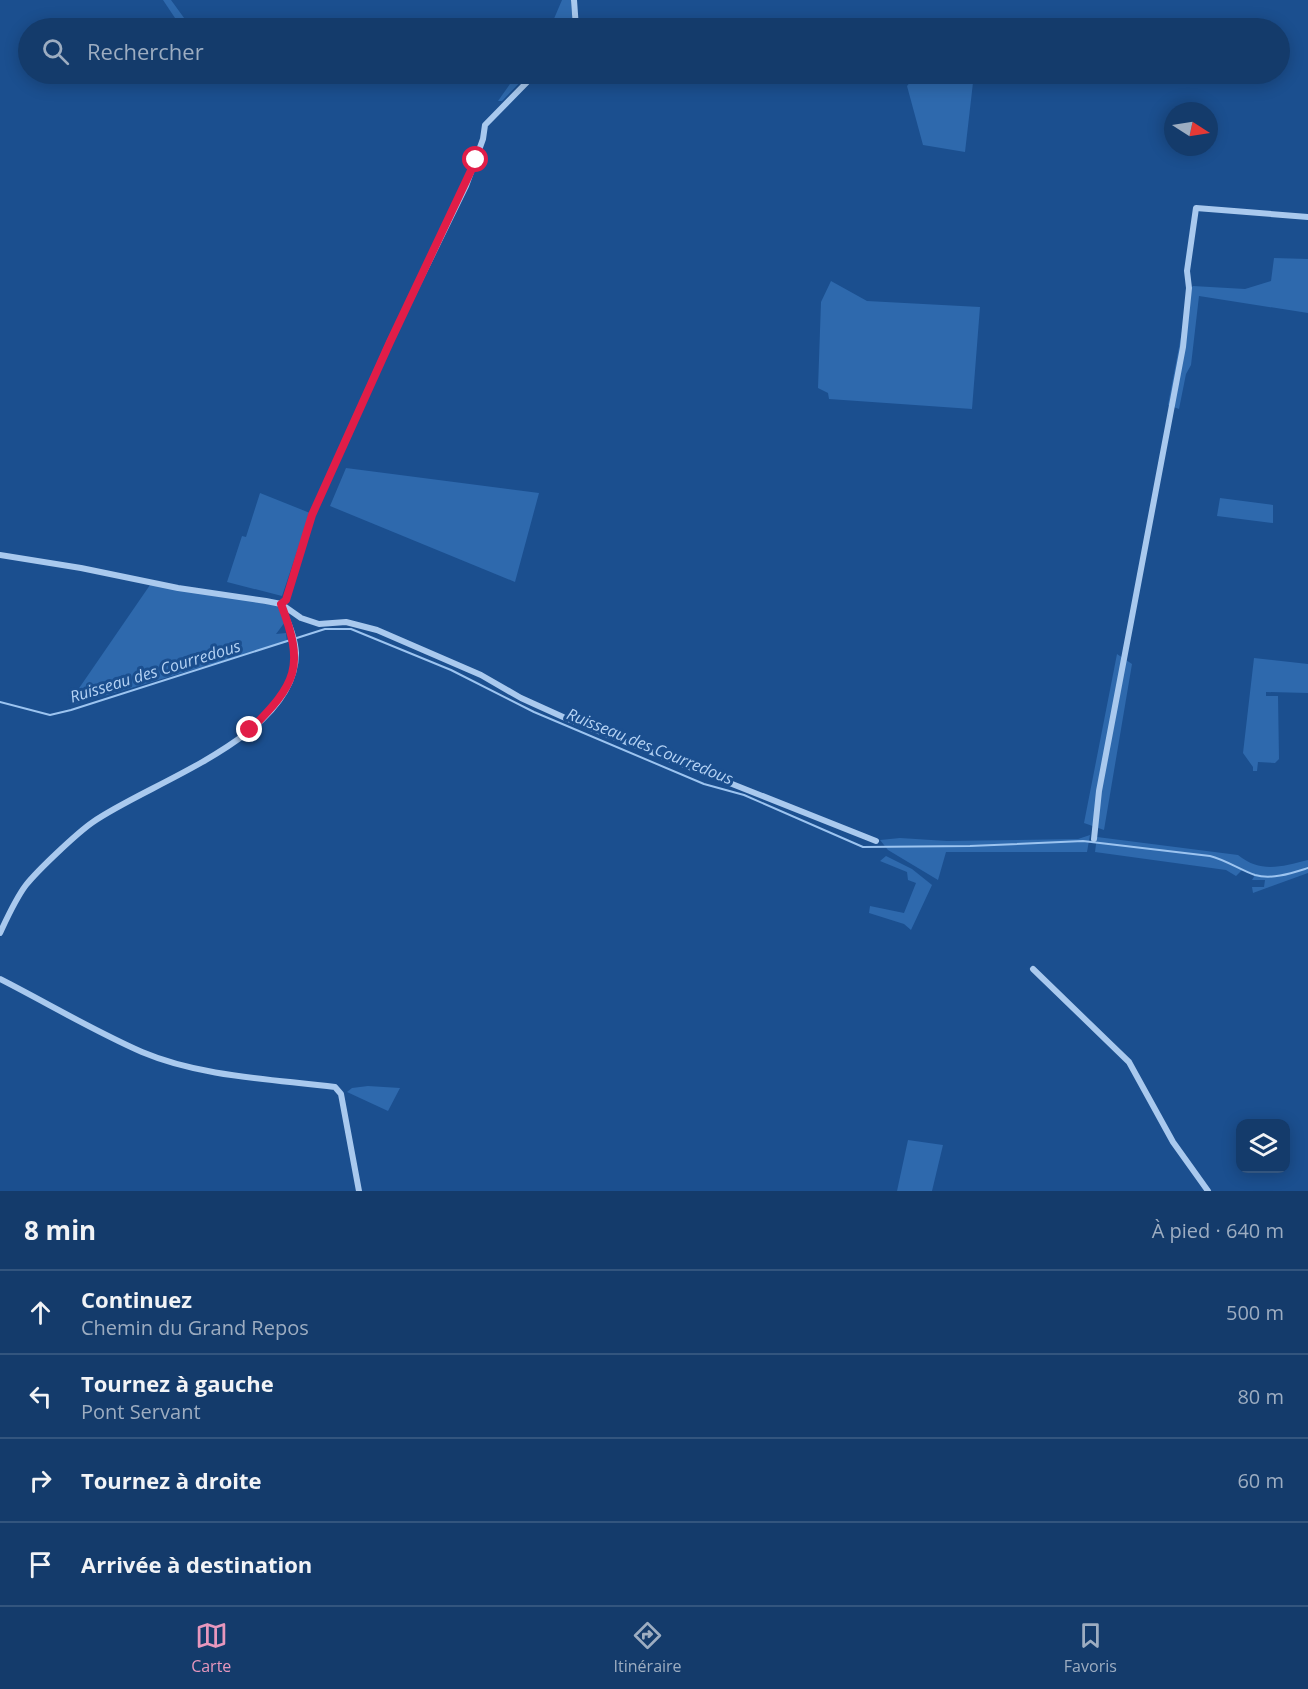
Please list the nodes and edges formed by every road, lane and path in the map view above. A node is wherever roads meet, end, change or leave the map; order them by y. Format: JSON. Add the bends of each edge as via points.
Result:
{"nodes":[{"id":1,"x":574,"y":0,"type":"edge"},
{"id":2,"x":575,"y":18,"type":"edge"},
{"id":3,"x":524,"y":84,"type":"edge"},
{"id":4,"x":1308,"y":217,"type":"edge"},
{"id":5,"x":0,"y":555,"type":"edge"},
{"id":6,"x":281,"y":604,"type":"junction"},
{"id":7,"x":1094,"y":839,"type":"dead end"},
{"id":8,"x":876,"y":841,"type":"dead end"},
{"id":9,"x":0,"y":933,"type":"edge"},
{"id":10,"x":1033,"y":969,"type":"dead end"},
{"id":11,"x":0,"y":979,"type":"edge"},
{"id":12,"x":359,"y":1191,"type":"edge"},
{"id":13,"x":1208,"y":1191,"type":"edge"}],
"edges":[{"from":1,"to":2,"type":"street"},
{"from":3,"to":6,"type":"street","via":[[485,125],[466,186],[312,515],[286,600]]},
{"from":4,"to":7,"type":"street","via":[[1196,207],[1187,271],[1183,347],[1099,791]]},
{"from":5,"to":6,"type":"street"},
{"from":6,"to":8,"type":"street","via":[[319,624],[346,622],[377,630],[482,675],[521,698],[582,725]]},
{"from":6,"to":9,"type":"street","via":[[296,652],[291,682],[274,706],[250,730],[200,764],[92,822],[26,885]]},
{"from":10,"to":13,"type":"street","via":[[1129,1062],[1173,1142]]},
{"from":11,"to":12,"type":"street","via":[[143,1052],[177,1063],[335,1087],[341,1094]]}]}
